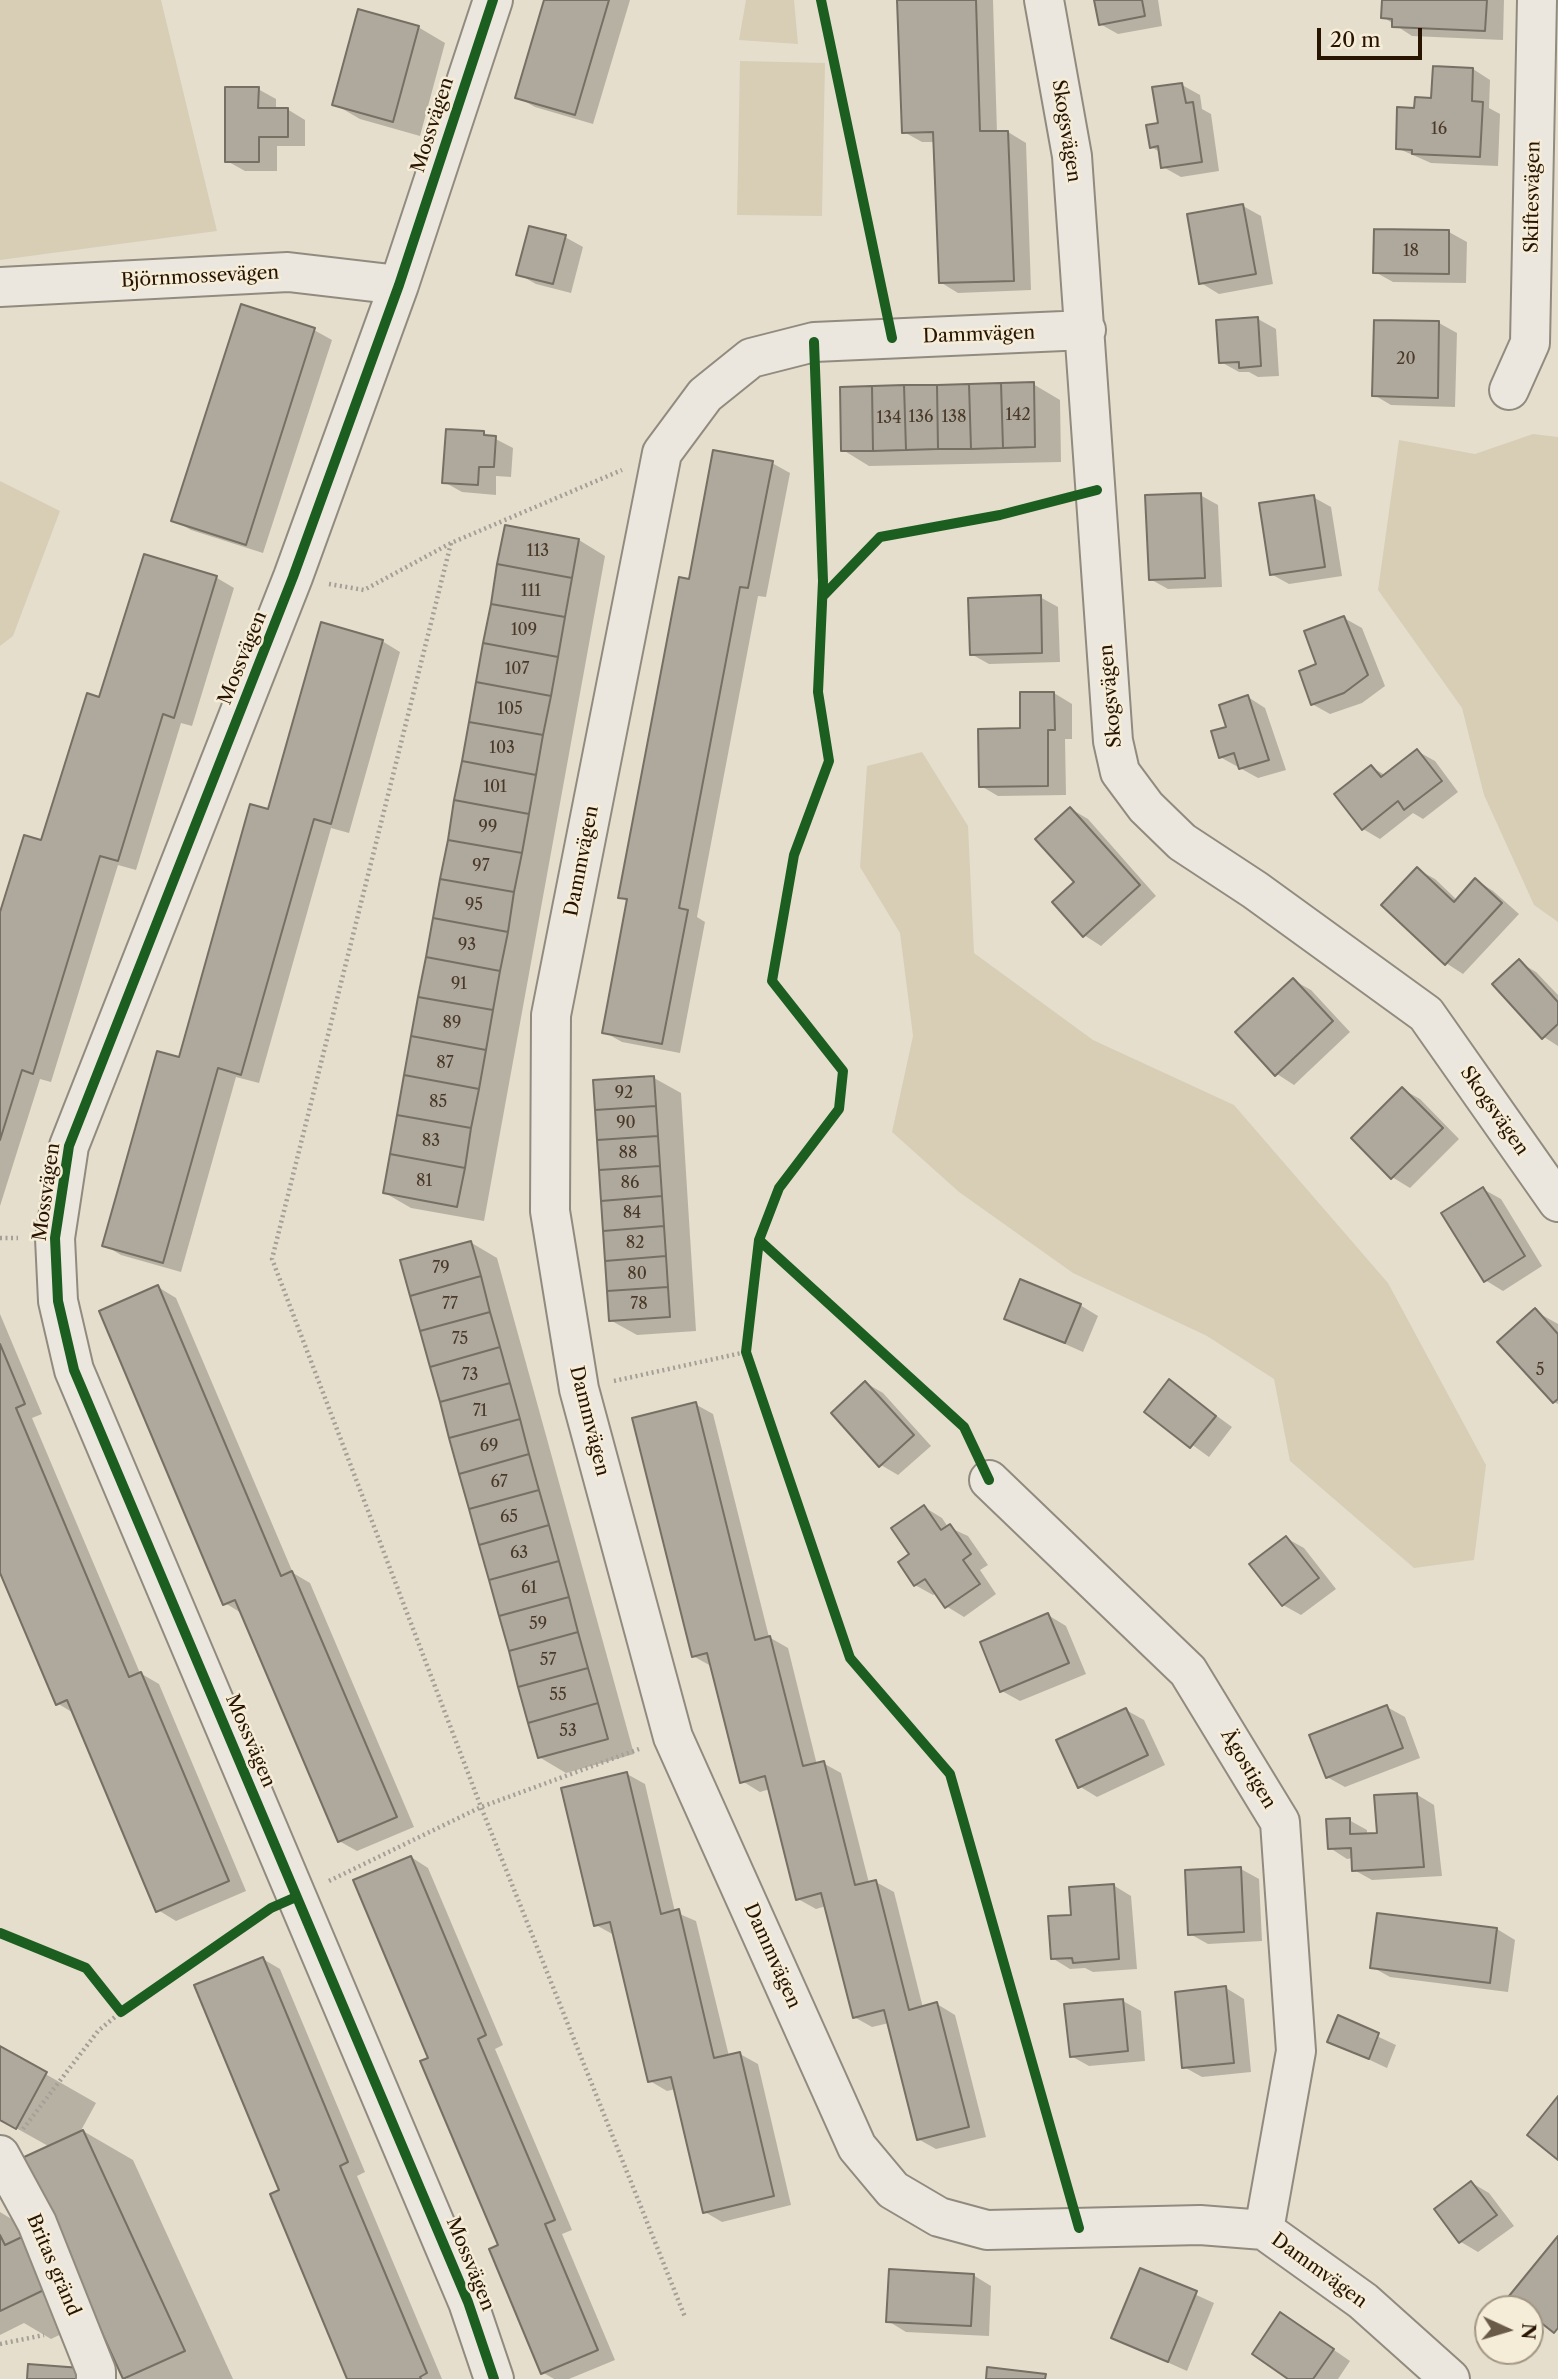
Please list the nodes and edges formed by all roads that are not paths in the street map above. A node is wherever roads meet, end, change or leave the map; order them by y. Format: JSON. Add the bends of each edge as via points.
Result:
{"nodes":[{"id":1,"x":493,"y":0,"type":"edge"},
{"id":2,"x":1044,"y":0,"type":"edge"},
{"id":3,"x":1537,"y":0,"type":"edge"},
{"id":4,"x":399,"y":285,"type":"junction"},
{"id":5,"x":0,"y":287,"type":"edge"},
{"id":6,"x":1086,"y":330,"type":"junction"},
{"id":7,"x":1509,"y":390,"type":"dead end"},
{"id":8,"x":1558,"y":1202,"type":"edge"},
{"id":9,"x":989,"y":1480,"type":"dead end"},
{"id":10,"x":0,"y":2155,"type":"edge"},
{"id":11,"x":1264,"y":2230,"type":"junction"},
{"id":12,"x":96,"y":2379,"type":"edge"},
{"id":13,"x":494,"y":2379,"type":"edge"},
{"id":14,"x":1450,"y":2379,"type":"edge"}],
"edges":[{"from":1,"to":4,"type":"street","name":"Mossvägen"},
{"from":2,"to":6,"type":"street","name":"Skogsvägen","via":[[1072,156]]},
{"from":3,"to":7,"type":"street","name":"Skiftesvägen","via":[[1530,344]]},
{"from":4,"to":5,"type":"street","name":"Björnmossevägen","via":[[288,272]]},
{"from":4,"to":13,"type":"street","name":"Mossvägen","via":[[293,576],[69,1146],[55,1238],[58,1301],[74,1370],[468,2302]]},
{"from":6,"to":8,"type":"street","name":"Skogsvägen","via":[[1113,741],[1120,772],[1146,807],[1182,842],[1426,1014]]},
{"from":6,"to":11,"type":"street","name":"Dammvägen","via":[[814,342],[798,329],[751,358],[705,395],[662,453],[551,1014],[550,1211],[579,1389],[673,1737],[857,2147],[893,2190],[939,2217],[987,2230],[1200,2225]]},
{"from":9,"to":11,"type":"street","name":"Ägostigen","via":[[1188,1671],[1280,1822],[1296,2051]]},
{"from":10,"to":12,"type":"street","name":"Britas gränd","via":[[37,2223]]},
{"from":11,"to":14,"type":"street","name":"Dammvägen","via":[[1363,2301]]}]}
